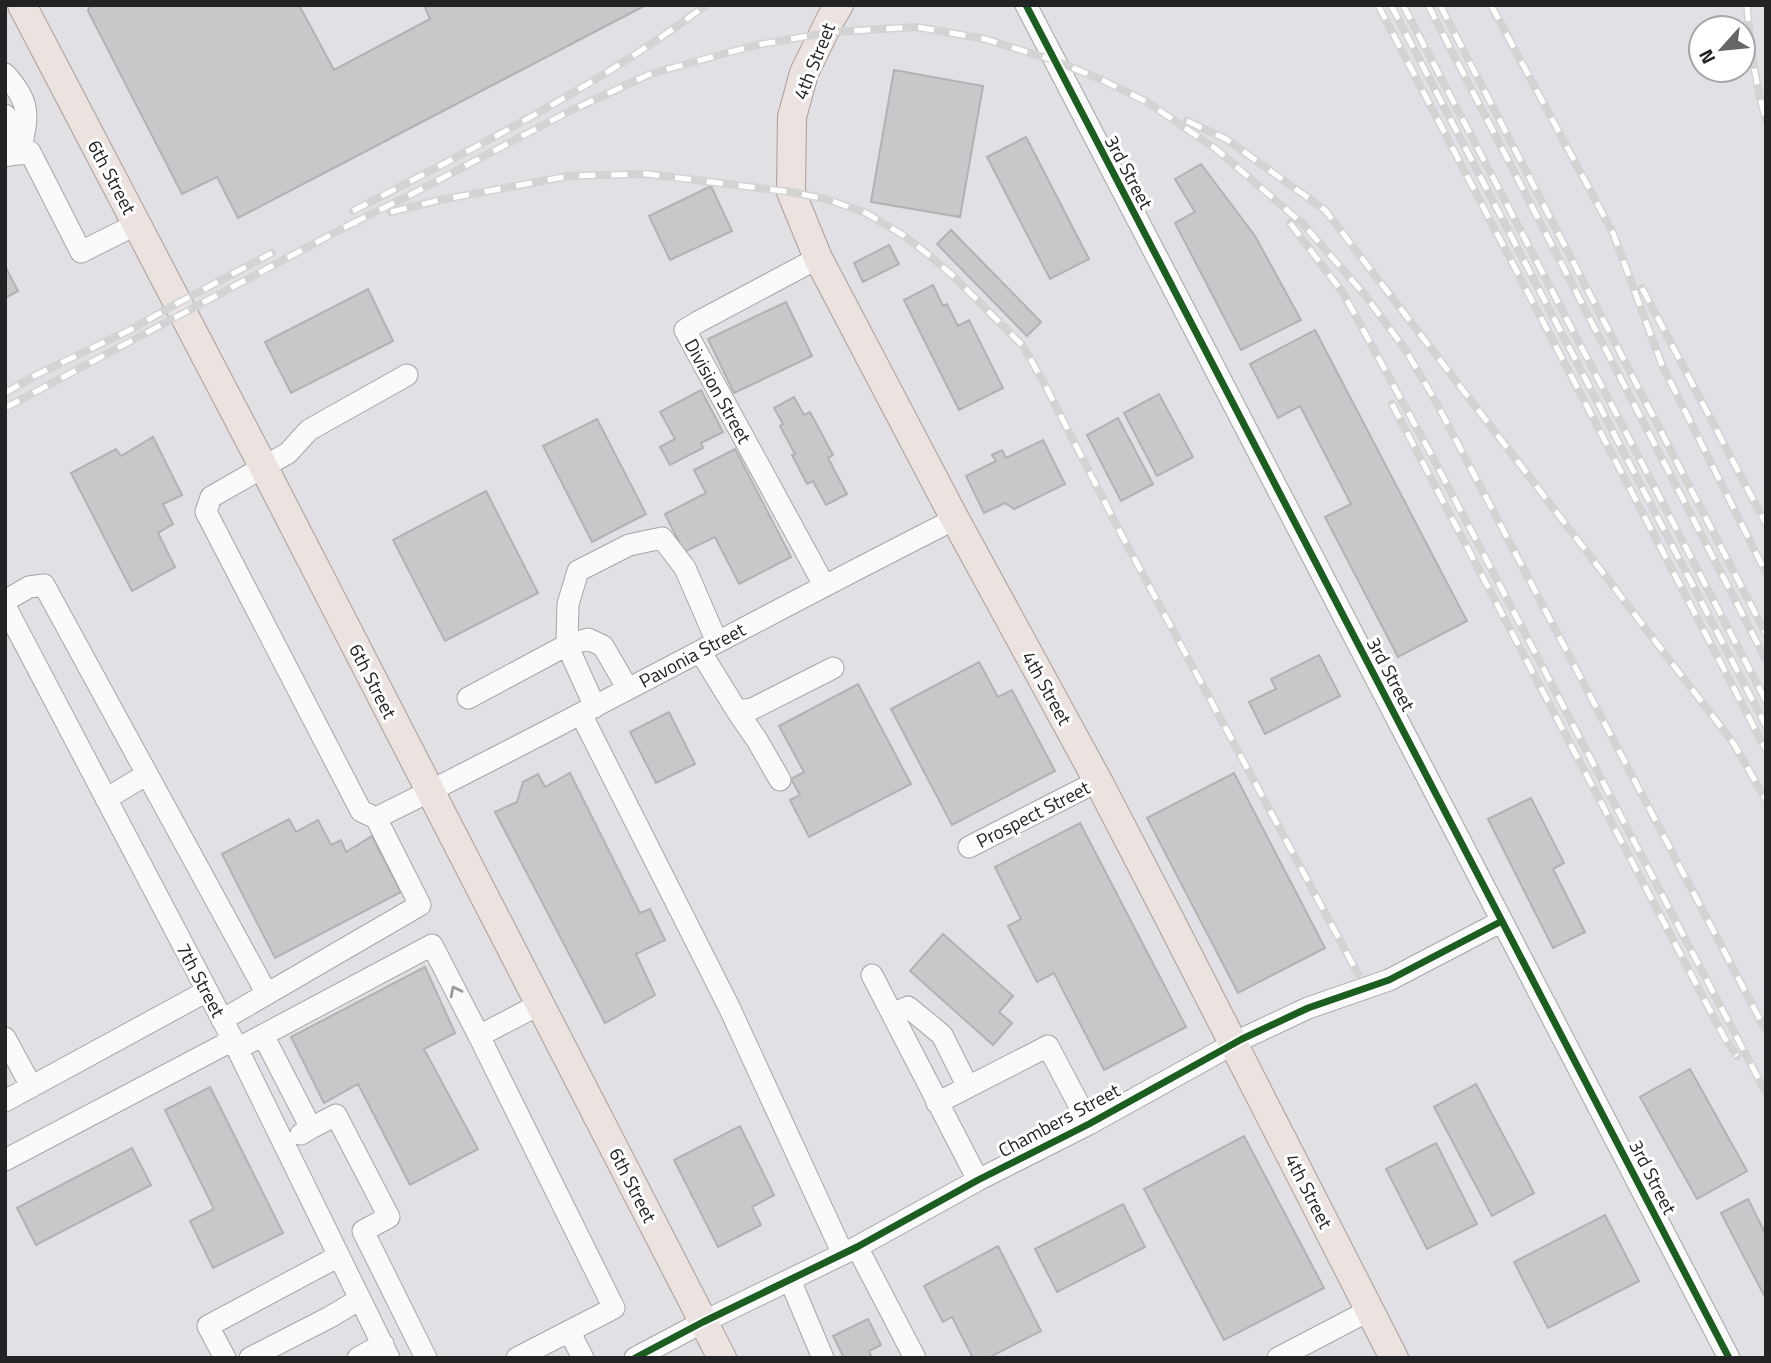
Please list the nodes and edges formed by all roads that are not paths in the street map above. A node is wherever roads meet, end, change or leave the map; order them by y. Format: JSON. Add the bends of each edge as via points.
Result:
{"nodes":[{"id":1,"x":22,"y":5,"type":"edge"},
{"id":2,"x":839,"y":5,"type":"edge"},
{"id":3,"x":1026,"y":5,"type":"edge"},
{"id":4,"x":5,"y":75,"type":"edge"},
{"id":5,"x":5,"y":116,"type":"edge"},
{"id":6,"x":10,"y":153,"type":"edge"},
{"id":7,"x":137,"y":224,"type":"junction"},
{"id":8,"x":818,"y":258,"type":"junction"},
{"id":9,"x":407,"y":375,"type":"dead end"},
{"id":10,"x":263,"y":466,"type":"junction"},
{"id":11,"x":955,"y":519,"type":"junction"},
{"id":12,"x":824,"y":585,"type":"junction"},
{"id":13,"x":5,"y":601,"type":"edge"},
{"id":14,"x":5,"y":606,"type":"edge"},
{"id":15,"x":567,"y":645,"type":"junction"},
{"id":16,"x":709,"y":646,"type":"junction"},
{"id":17,"x":833,"y":668,"type":"dead end"},
{"id":18,"x":628,"y":689,"type":"junction"},
{"id":19,"x":468,"y":698,"type":"dead end"},
{"id":20,"x":588,"y":711,"type":"junction"},
{"id":21,"x":737,"y":711,"type":"junction"},
{"id":22,"x":147,"y":774,"type":"junction"},
{"id":23,"x":780,"y":780,"type":"dead end"},
{"id":24,"x":1098,"y":781,"type":"junction"},
{"id":25,"x":430,"y":792,"type":"junction"},
{"id":26,"x":106,"y":799,"type":"junction"},
{"id":27,"x":376,"y":818,"type":"junction"},
{"id":28,"x":969,"y":847,"type":"dead end"},
{"id":29,"x":1502,"y":921,"type":"junction"},
{"id":30,"x":872,"y":975,"type":"dead end"},
{"id":31,"x":207,"y":991,"type":"junction"},
{"id":32,"x":267,"y":994,"type":"junction"},
{"id":33,"x":540,"y":1004,"type":"junction"},
{"id":34,"x":892,"y":1014,"type":"junction"},
{"id":35,"x":222,"y":1020,"type":"junction"},
{"id":36,"x":263,"y":1035,"type":"junction"},
{"id":37,"x":479,"y":1037,"type":"junction"},
{"id":38,"x":5,"y":1038,"type":"edge"},
{"id":39,"x":1233,"y":1043,"type":"junction"},
{"id":40,"x":235,"y":1044,"type":"junction"},
{"id":41,"x":31,"y":1086,"type":"junction"},
{"id":42,"x":968,"y":1087,"type":"junction"},
{"id":43,"x":5,"y":1101,"type":"edge"},
{"id":44,"x":937,"y":1103,"type":"junction"},
{"id":45,"x":1090,"y":1124,"type":"junction"},
{"id":46,"x":310,"y":1128,"type":"junction"},
{"id":47,"x":284,"y":1143,"type":"junction"},
{"id":48,"x":5,"y":1160,"type":"edge"},
{"id":49,"x":978,"y":1180,"type":"junction"},
{"id":50,"x":850,"y":1250,"type":"junction"},
{"id":51,"x":340,"y":1256,"type":"junction"},
{"id":52,"x":790,"y":1280,"type":"junction"},
{"id":53,"x":360,"y":1298,"type":"junction"},
{"id":54,"x":1370,"y":1310,"type":"junction"},
{"id":55,"x":703,"y":1322,"type":"junction"},
{"id":56,"x":410,"y":1327,"type":"junction"},
{"id":57,"x":569,"y":1331,"type":"junction"},
{"id":58,"x":384,"y":1348,"type":"edge"},
{"id":59,"x":225,"y":1358,"type":"edge"},
{"id":60,"x":250,"y":1358,"type":"edge"},
{"id":61,"x":358,"y":1358,"type":"edge"},
{"id":62,"x":426,"y":1358,"type":"edge"},
{"id":63,"x":517,"y":1358,"type":"edge"},
{"id":64,"x":583,"y":1358,"type":"edge"},
{"id":65,"x":635,"y":1358,"type":"edge"},
{"id":66,"x":722,"y":1358,"type":"edge"},
{"id":67,"x":823,"y":1358,"type":"edge"},
{"id":68,"x":915,"y":1358,"type":"edge"},
{"id":69,"x":1278,"y":1358,"type":"edge"},
{"id":70,"x":1394,"y":1358,"type":"edge"},
{"id":71,"x":1729,"y":1358,"type":"edge"}],
"edges":[{"from":1,"to":7,"type":"main road","name":"6th Street"},
{"from":2,"to":8,"type":"main road","name":"4th Street","via":[[804,73],[792,117],[791,192]]},
{"from":3,"to":29,"type":"street","name":"3rd Street"},
{"from":4,"to":6,"type":"street","via":[[17,88],[27,112]]},
{"from":5,"to":6,"type":"street","via":[[15,134]]},
{"from":6,"to":7,"type":"street","via":[[30,152],[81,252]]},
{"from":7,"to":10,"type":"main road","name":"6th Street"},
{"from":8,"to":11,"type":"main road","name":"4th Street"},
{"from":8,"to":12,"type":"street","name":"Division Street","via":[[685,330]]},
{"from":9,"to":10,"type":"street","via":[[309,430],[288,453]]},
{"from":10,"to":25,"type":"main road","name":"6th Street"},
{"from":10,"to":27,"type":"street","via":[[211,497],[206,512],[361,811]]},
{"from":11,"to":12,"type":"street","name":"Pavonia Street"},
{"from":11,"to":24,"type":"main road","name":"4th Street"},
{"from":12,"to":16,"type":"street","name":"Pavonia Street"},
{"from":13,"to":22,"type":"street","via":[[29,587],[44,585]]},
{"from":14,"to":26,"type":"street","name":"7th Street"},
{"from":15,"to":16,"type":"street","via":[[568,604],[578,571],[629,545],[662,538],[685,568]]},
{"from":15,"to":18,"type":"street","via":[[588,639],[603,646]]},
{"from":15,"to":19,"type":"street"},
{"from":15,"to":20,"type":"street"},
{"from":16,"to":18,"type":"street","name":"Pavonia Street"},
{"from":16,"to":21,"type":"street"},
{"from":17,"to":21,"type":"street","via":[[752,709]]},
{"from":18,"to":20,"type":"street","name":"Pavonia Street"},
{"from":20,"to":25,"type":"street","name":"Pavonia Street"},
{"from":20,"to":50,"type":"street"},
{"from":21,"to":23,"type":"street"},
{"from":22,"to":26,"type":"street"},
{"from":22,"to":32,"type":"street"},
{"from":24,"to":28,"type":"street","name":"Prospect Street"},
{"from":24,"to":39,"type":"main road","name":"4th Street"},
{"from":25,"to":27,"type":"street","name":"Pavonia Street"},
{"from":25,"to":33,"type":"main road","name":"6th Street"},
{"from":26,"to":31,"type":"street","name":"7th Street"},
{"from":27,"to":32,"type":"street","via":[[420,905]]},
{"from":29,"to":39,"type":"street","name":"Chambers Street","via":[[1390,980],[1308,1008]]},
{"from":29,"to":71,"type":"street","name":"3rd Street"},
{"from":30,"to":34,"type":"street"},
{"from":31,"to":35,"type":"street","name":"7th Street"},
{"from":31,"to":41,"type":"street"},
{"from":32,"to":35,"type":"street"},
{"from":33,"to":37,"type":"street"},
{"from":33,"to":55,"type":"main road","name":"6th Street"},
{"from":34,"to":42,"type":"street","via":[[908,1007],[942,1035]]},
{"from":34,"to":44,"type":"street"},
{"from":35,"to":40,"type":"street","name":"7th Street"},
{"from":37,"to":36,"type":"street","one_way":true,"via":[[432,946]]},
{"from":36,"to":40,"type":"street"},
{"from":36,"to":46,"type":"street"},
{"from":37,"to":57,"type":"street","via":[[614,1308]]},
{"from":38,"to":41,"type":"street"},
{"from":39,"to":45,"type":"street","name":"Chambers Street"},
{"from":39,"to":54,"type":"main road","name":"4th Street"},
{"from":40,"to":47,"type":"street","name":"7th Street"},
{"from":40,"to":48,"type":"street"},
{"from":41,"to":43,"type":"street"},
{"from":42,"to":44,"type":"street"},
{"from":42,"to":45,"type":"street","via":[[1048,1046]]},
{"from":44,"to":49,"type":"street"},
{"from":45,"to":49,"type":"street","name":"Chambers Street"},
{"from":46,"to":47,"type":"street"},
{"from":46,"to":56,"type":"street","via":[[336,1115],[389,1217],[363,1231]]},
{"from":47,"to":51,"type":"street","name":"7th Street"},
{"from":49,"to":50,"type":"street","name":"Chambers Street"},
{"from":50,"to":52,"type":"street","name":"Chambers Street"},
{"from":50,"to":68,"type":"street"},
{"from":51,"to":53,"type":"street","name":"7th Street"},
{"from":51,"to":59,"type":"street","via":[[208,1326]]},
{"from":52,"to":55,"type":"street","name":"Chambers Street"},
{"from":52,"to":67,"type":"street"},
{"from":53,"to":58,"type":"street","name":"7th Street"},
{"from":53,"to":60,"type":"street"},
{"from":54,"to":69,"type":"street"},
{"from":54,"to":70,"type":"main road","name":"4th Street"},
{"from":55,"to":65,"type":"street","name":"Chambers Street"},
{"from":55,"to":66,"type":"main road","name":"6th Street"},
{"from":56,"to":58,"type":"street"},
{"from":56,"to":62,"type":"street"},
{"from":57,"to":63,"type":"street"},
{"from":57,"to":64,"type":"street"},
{"from":58,"to":61,"type":"street"}]}
